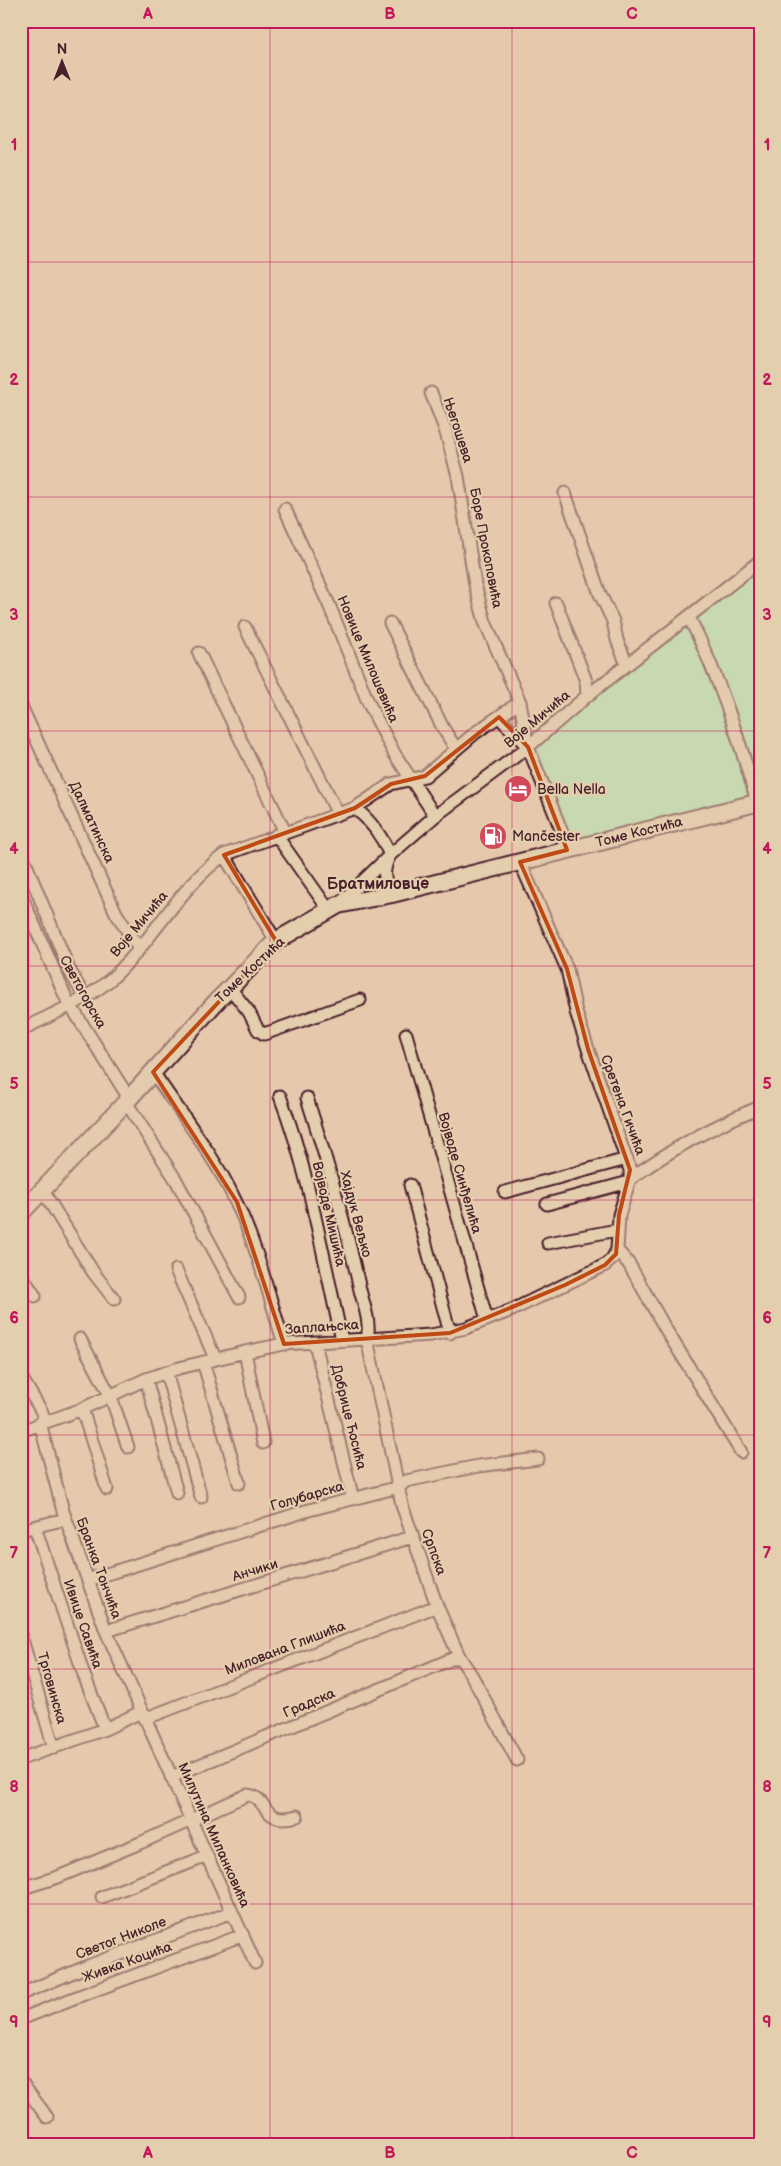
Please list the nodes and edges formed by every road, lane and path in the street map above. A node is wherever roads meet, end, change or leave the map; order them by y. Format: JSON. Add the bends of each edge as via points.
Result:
{"nodes":[{"id":1,"x":431,"y":393,"type":"dead end"},
{"id":2,"x":458,"y":476,"type":"joint"},
{"id":3,"x":565,"y":492,"type":"dead end"},
{"id":4,"x":285,"y":509,"type":"dead end"},
{"id":5,"x":760,"y":561,"type":"edge"},
{"id":6,"x":556,"y":603,"type":"dead end"},
{"id":7,"x":688,"y":617,"type":"junction"},
{"id":8,"x":390,"y":623,"type":"dead end"},
{"id":9,"x":245,"y":627,"type":"dead end"},
{"id":10,"x":199,"y":653,"type":"dead end"},
{"id":11,"x":627,"y":665,"type":"junction"},
{"id":12,"x":587,"y":696,"type":"junction"},
{"id":13,"x":520,"y":702,"type":"junction"},
{"id":14,"x":21,"y":706,"type":"edge"},
{"id":15,"x":499,"y":717,"type":"junction"},
{"id":16,"x":528,"y":747,"type":"junction"},
{"id":17,"x":456,"y":749,"type":"junction"},
{"id":18,"x":413,"y":780,"type":"junction"},
{"id":19,"x":758,"y":802,"type":"edge"},
{"id":20,"x":355,"y":808,"type":"junction"},
{"id":21,"x":338,"y":814,"type":"junction"},
{"id":22,"x":435,"y":816,"type":"junction"},
{"id":23,"x":281,"y":834,"type":"junction"},
{"id":24,"x":567,"y":850,"type":"junction"},
{"id":25,"x":21,"y":852,"type":"edge"},
{"id":26,"x":224,"y":855,"type":"junction"},
{"id":27,"x":390,"y":855,"type":"junction"},
{"id":28,"x":520,"y":862,"type":"junction"},
{"id":29,"x":392,"y":894,"type":"junction"},
{"id":30,"x":21,"y":895,"type":"edge"},
{"id":31,"x":333,"y":908,"type":"junction"},
{"id":32,"x":276,"y":942,"type":"junction"},
{"id":33,"x":139,"y":949,"type":"junction"},
{"id":34,"x":229,"y":987,"type":"junction"},
{"id":35,"x":85,"y":998,"type":"junction"},
{"id":36,"x":360,"y":1000,"type":"dead end"},
{"id":37,"x":71,"y":1006,"type":"junction"},
{"id":38,"x":22,"y":1028,"type":"edge"},
{"id":39,"x":406,"y":1034,"type":"dead end"},
{"id":40,"x":153,"y":1072,"type":"junction"},
{"id":41,"x":280,"y":1096,"type":"dead end"},
{"id":42,"x":307,"y":1098,"type":"dead end"},
{"id":43,"x":128,"y":1100,"type":"junction"},
{"id":44,"x":760,"y":1108,"type":"edge"},
{"id":45,"x":627,"y":1159,"type":"junction"},
{"id":46,"x":629,"y":1180,"type":"junction"},
{"id":47,"x":410,"y":1185,"type":"dead end"},
{"id":48,"x":43,"y":1191,"type":"junction"},
{"id":49,"x":505,"y":1192,"type":"dead end"},
{"id":50,"x":547,"y":1204,"type":"dead end"},
{"id":51,"x":21,"y":1213,"type":"edge"},
{"id":52,"x":617,"y":1230,"type":"junction"},
{"id":53,"x":548,"y":1243,"type":"dead end"},
{"id":54,"x":617,"y":1250,"type":"junction"},
{"id":55,"x":176,"y":1270,"type":"dead end"},
{"id":56,"x":21,"y":1275,"type":"edge"},
{"id":57,"x":35,"y":1296,"type":"dead end"},
{"id":58,"x":239,"y":1297,"type":"dead end"},
{"id":59,"x":114,"y":1299,"type":"dead end"},
{"id":60,"x":487,"y":1320,"type":"junction"},
{"id":61,"x":450,"y":1332,"type":"junction"},
{"id":62,"x":80,"y":1339,"type":"dead end"},
{"id":63,"x":367,"y":1339,"type":"junction"},
{"id":64,"x":342,"y":1340,"type":"junction"},
{"id":65,"x":315,"y":1343,"type":"junction"},
{"id":66,"x":284,"y":1344,"type":"junction"},
{"id":67,"x":245,"y":1352,"type":"junction"},
{"id":68,"x":216,"y":1358,"type":"junction"},
{"id":69,"x":203,"y":1362,"type":"junction"},
{"id":70,"x":166,"y":1372,"type":"junction"},
{"id":71,"x":21,"y":1377,"type":"edge"},
{"id":72,"x":146,"y":1379,"type":"junction"},
{"id":73,"x":111,"y":1396,"type":"junction"},
{"id":74,"x":82,"y":1409,"type":"junction"},
{"id":75,"x":42,"y":1422,"type":"junction"},
{"id":76,"x":21,"y":1430,"type":"edge"},
{"id":77,"x":264,"y":1443,"type":"dead end"},
{"id":78,"x":128,"y":1447,"type":"dead end"},
{"id":79,"x":741,"y":1452,"type":"dead end"},
{"id":80,"x":538,"y":1459,"type":"dead end"},
{"id":81,"x":239,"y":1483,"type":"dead end"},
{"id":82,"x":399,"y":1487,"type":"junction"},
{"id":83,"x":107,"y":1489,"type":"dead end"},
{"id":84,"x":177,"y":1493,"type":"dead end"},
{"id":85,"x":201,"y":1497,"type":"dead end"},
{"id":86,"x":353,"y":1499,"type":"junction"},
{"id":87,"x":66,"y":1519,"type":"junction"},
{"id":88,"x":35,"y":1527,"type":"junction"},
{"id":89,"x":21,"y":1530,"type":"edge"},
{"id":90,"x":412,"y":1537,"type":"junction"},
{"id":91,"x":88,"y":1580,"type":"junction"},
{"id":92,"x":437,"y":1606,"type":"junction"},
{"id":93,"x":106,"y":1631,"type":"junction"},
{"id":94,"x":21,"y":1636,"type":"edge"},
{"id":95,"x":459,"y":1656,"type":"junction"},
{"id":96,"x":143,"y":1715,"type":"junction"},
{"id":97,"x":104,"y":1729,"type":"junction"},
{"id":98,"x":54,"y":1748,"type":"junction"},
{"id":99,"x":21,"y":1759,"type":"edge"},
{"id":100,"x":517,"y":1760,"type":"dead end"},
{"id":101,"x":172,"y":1777,"type":"junction"},
{"id":102,"x":298,"y":1816,"type":"dead end"},
{"id":103,"x":192,"y":1820,"type":"junction"},
{"id":104,"x":207,"y":1856,"type":"junction"},
{"id":105,"x":21,"y":1876,"type":"edge"},
{"id":106,"x":102,"y":1897,"type":"dead end"},
{"id":107,"x":232,"y":1912,"type":"junction"},
{"id":108,"x":243,"y":1935,"type":"junction"},
{"id":109,"x":255,"y":1963,"type":"dead end"},
{"id":110,"x":22,"y":1991,"type":"edge"},
{"id":111,"x":21,"y":2019,"type":"edge"},
{"id":112,"x":21,"y":2082,"type":"edge"},
{"id":113,"x":46,"y":2117,"type":"dead end"}],
"edges":[{"from":1,"to":2,"type":"street","name":"Његошева"},
{"from":2,"to":13,"type":"street","name":"Боре Прокоповића","via":[[474,585],[485,622]]},
{"from":3,"to":11,"type":"street"},
{"from":4,"to":18,"type":"street","name":"Новице Милошевића","via":[[330,607],[368,702],[394,753]]},
{"from":5,"to":7,"type":"street","name":"Воје Мичића"},
{"from":6,"to":12,"type":"street","via":[[586,681]]},
{"from":7,"to":11,"type":"street","name":"Воје Мичића"},
{"from":7,"to":19,"type":"street","via":[[732,716]]},
{"from":8,"to":17,"type":"street"},
{"from":9,"to":21,"type":"street"},
{"from":10,"to":23,"type":"street"},
{"from":11,"to":12,"type":"street","name":"Воје Мичића"},
{"from":12,"to":16,"type":"street","name":"Воје Мичића"},
{"from":13,"to":15,"type":"street","name":"Воје Мичића"},
{"from":13,"to":16,"type":"street","name":"Боре Прокоповића"},
{"from":14,"to":33,"type":"street","name":"Далматинска","via":[[116,913]]},
{"from":15,"to":16,"type":"street"},
{"from":15,"to":17,"type":"street","name":"Воје Мичића"},
{"from":16,"to":22,"type":"street","name":"Воје Мичића"},
{"from":16,"to":24,"type":"street","name":"Боре Прокоповића"},
{"from":17,"to":18,"type":"street","name":"Воје Мичића","via":[[425,776]]},
{"from":18,"to":20,"type":"street","name":"Воје Мичића","via":[[391,784]]},
{"from":18,"to":22,"type":"street","name":"Новице Милошевића"},
{"from":19,"to":24,"type":"street","name":"Томе Костића"},
{"from":20,"to":21,"type":"street","name":"Воје Мичића"},
{"from":20,"to":27,"type":"street","via":[[370,821]]},
{"from":21,"to":23,"type":"street","name":"Воје Мичића"},
{"from":22,"to":27,"type":"street","name":"Воје Мичића"},
{"from":23,"to":26,"type":"street","name":"Воје Мичића"},
{"from":23,"to":31,"type":"street"},
{"from":24,"to":28,"type":"street","name":"Томе Костића"},
{"from":25,"to":35,"type":"street","via":[[69,968]]},
{"from":26,"to":32,"type":"street"},
{"from":26,"to":33,"type":"street","name":"Воје Мичића","via":[[188,888]]},
{"from":27,"to":29,"type":"street","via":[[384,867],[384,878]]},
{"from":27,"to":31,"type":"street","name":"Воје Мичића"},
{"from":28,"to":29,"type":"street","name":"Томе Костића"},
{"from":28,"to":45,"type":"street","name":"Сретена Гичића","via":[[568,969],[576,1012]]},
{"from":29,"to":31,"type":"street","name":"Томе Костића"},
{"from":30,"to":37,"type":"street","name":"Светогорска"},
{"from":31,"to":32,"type":"street","name":"Томе Костића"},
{"from":32,"to":34,"type":"street","name":"Томе Костића"},
{"from":33,"to":35,"type":"street","name":"Воје Мичића","via":[[112,978]]},
{"from":34,"to":36,"type":"street","via":[[264,1034]]},
{"from":34,"to":40,"type":"street","name":"Томе Костића"},
{"from":35,"to":37,"type":"street","name":"Воје Мичића"},
{"from":37,"to":38,"type":"street","name":"Воје Мичића"},
{"from":37,"to":43,"type":"street","name":"Светогорска"},
{"from":39,"to":60,"type":"street","name":"Војводе Синђелића"},
{"from":40,"to":43,"type":"street","name":"Томе Костића"},
{"from":40,"to":66,"type":"street","via":[[218,1168],[236,1202],[258,1259]]},
{"from":41,"to":64,"type":"street","name":"Војводе Мишића","via":[[307,1180]]},
{"from":42,"to":63,"type":"street","name":"Хајдук Вељко","via":[[358,1280],[367,1322]]},
{"from":43,"to":48,"type":"street","name":"Томе Костића"},
{"from":43,"to":58,"type":"street","name":"Светогорска","via":[[176,1180]]},
{"from":44,"to":46,"type":"street","via":[[683,1143]]},
{"from":45,"to":46,"type":"street","name":"Сретена Гичића"},
{"from":45,"to":49,"type":"street"},
{"from":46,"to":50,"type":"street"},
{"from":46,"to":52,"type":"street","name":"Сретена Гичића"},
{"from":47,"to":61,"type":"street"},
{"from":48,"to":51,"type":"street","name":"Томе Костића"},
{"from":48,"to":59,"type":"street","via":[[93,1272]]},
{"from":52,"to":53,"type":"street"},
{"from":52,"to":54,"type":"street","name":"Сретена Гичића"},
{"from":54,"to":60,"type":"street","name":"Заплањска","via":[[605,1265]]},
{"from":54,"to":79,"type":"street","via":[[629,1264]]},
{"from":55,"to":68,"type":"street"},
{"from":56,"to":57,"type":"street"},
{"from":60,"to":61,"type":"street","name":"Заплањска"},
{"from":61,"to":63,"type":"street","name":"Заплањска"},
{"from":62,"to":73,"type":"street"},
{"from":63,"to":64,"type":"street","name":"Заплањска"},
{"from":63,"to":82,"type":"street","name":"Српска"},
{"from":64,"to":65,"type":"street","name":"Заплањска"},
{"from":65,"to":66,"type":"street","name":"Заплањска"},
{"from":65,"to":86,"type":"street","name":"Добрице Ћосића"},
{"from":66,"to":67,"type":"street","name":"Заплањска"},
{"from":67,"to":68,"type":"street","name":"Заплањска"},
{"from":67,"to":77,"type":"street"},
{"from":68,"to":69,"type":"street","name":"Заплањска"},
{"from":69,"to":70,"type":"street","name":"Заплањска"},
{"from":69,"to":81,"type":"street"},
{"from":70,"to":72,"type":"street","name":"Заплањска"},
{"from":70,"to":85,"type":"street"},
{"from":71,"to":75,"type":"street","name":"Бранка Тончића","via":[[42,1412]]},
{"from":72,"to":73,"type":"street","name":"Заплањска"},
{"from":72,"to":84,"type":"street"},
{"from":73,"to":74,"type":"street","name":"Заплањска"},
{"from":73,"to":78,"type":"street"},
{"from":74,"to":75,"type":"street","name":"Заплањска"},
{"from":74,"to":83,"type":"street"},
{"from":75,"to":76,"type":"street","name":"Заплањска"},
{"from":75,"to":87,"type":"street","name":"Бранка Тончића"},
{"from":80,"to":82,"type":"street","name":"Голубарска","via":[[478,1466],[406,1481]]},
{"from":82,"to":86,"type":"street","name":"Голубарска"},
{"from":82,"to":90,"type":"street","name":"Српска"},
{"from":86,"to":91,"type":"street","name":"Голубарска"},
{"from":87,"to":88,"type":"street"},
{"from":87,"to":91,"type":"street","name":"Бранка Тончића"},
{"from":88,"to":89,"type":"street"},
{"from":88,"to":97,"type":"street","name":"Ивице Савића"},
{"from":90,"to":92,"type":"street","name":"Српска"},
{"from":90,"to":93,"type":"street","name":"Анчики"},
{"from":91,"to":93,"type":"street","name":"Бранка Тончића"},
{"from":92,"to":95,"type":"street","name":"Српска"},
{"from":92,"to":96,"type":"street","name":"Милована Глишића"},
{"from":93,"to":96,"type":"street","name":"Бранка Тончића"},
{"from":94,"to":98,"type":"street","name":"Трговинска"},
{"from":95,"to":100,"type":"street","name":"Српска"},
{"from":95,"to":101,"type":"street","name":"Градска"},
{"from":96,"to":97,"type":"street","name":"Милована Глишића"},
{"from":96,"to":101,"type":"street","name":"Милутина Миланковића"},
{"from":97,"to":98,"type":"street","name":"Милована Глишића"},
{"from":98,"to":99,"type":"street","name":"Милована Глишића"},
{"from":101,"to":103,"type":"street","name":"Милутина Миланковића"},
{"from":102,"to":103,"type":"street","via":[[276,1818],[247,1794]]},
{"from":103,"to":104,"type":"street","name":"Милутина Миланковића"},
{"from":103,"to":105,"type":"street","via":[[58,1877],[29,1886]]},
{"from":104,"to":106,"type":"street"},
{"from":104,"to":107,"type":"street","name":"Милутина Миланковића"},
{"from":107,"to":108,"type":"street","name":"Милутина Миланковића"},
{"from":107,"to":110,"type":"street","name":"Светог Николе"},
{"from":108,"to":109,"type":"street","name":"Милутина Миланковића"},
{"from":108,"to":111,"type":"street","name":"Живка Коцића"},
{"from":112,"to":113,"type":"street"}]}
